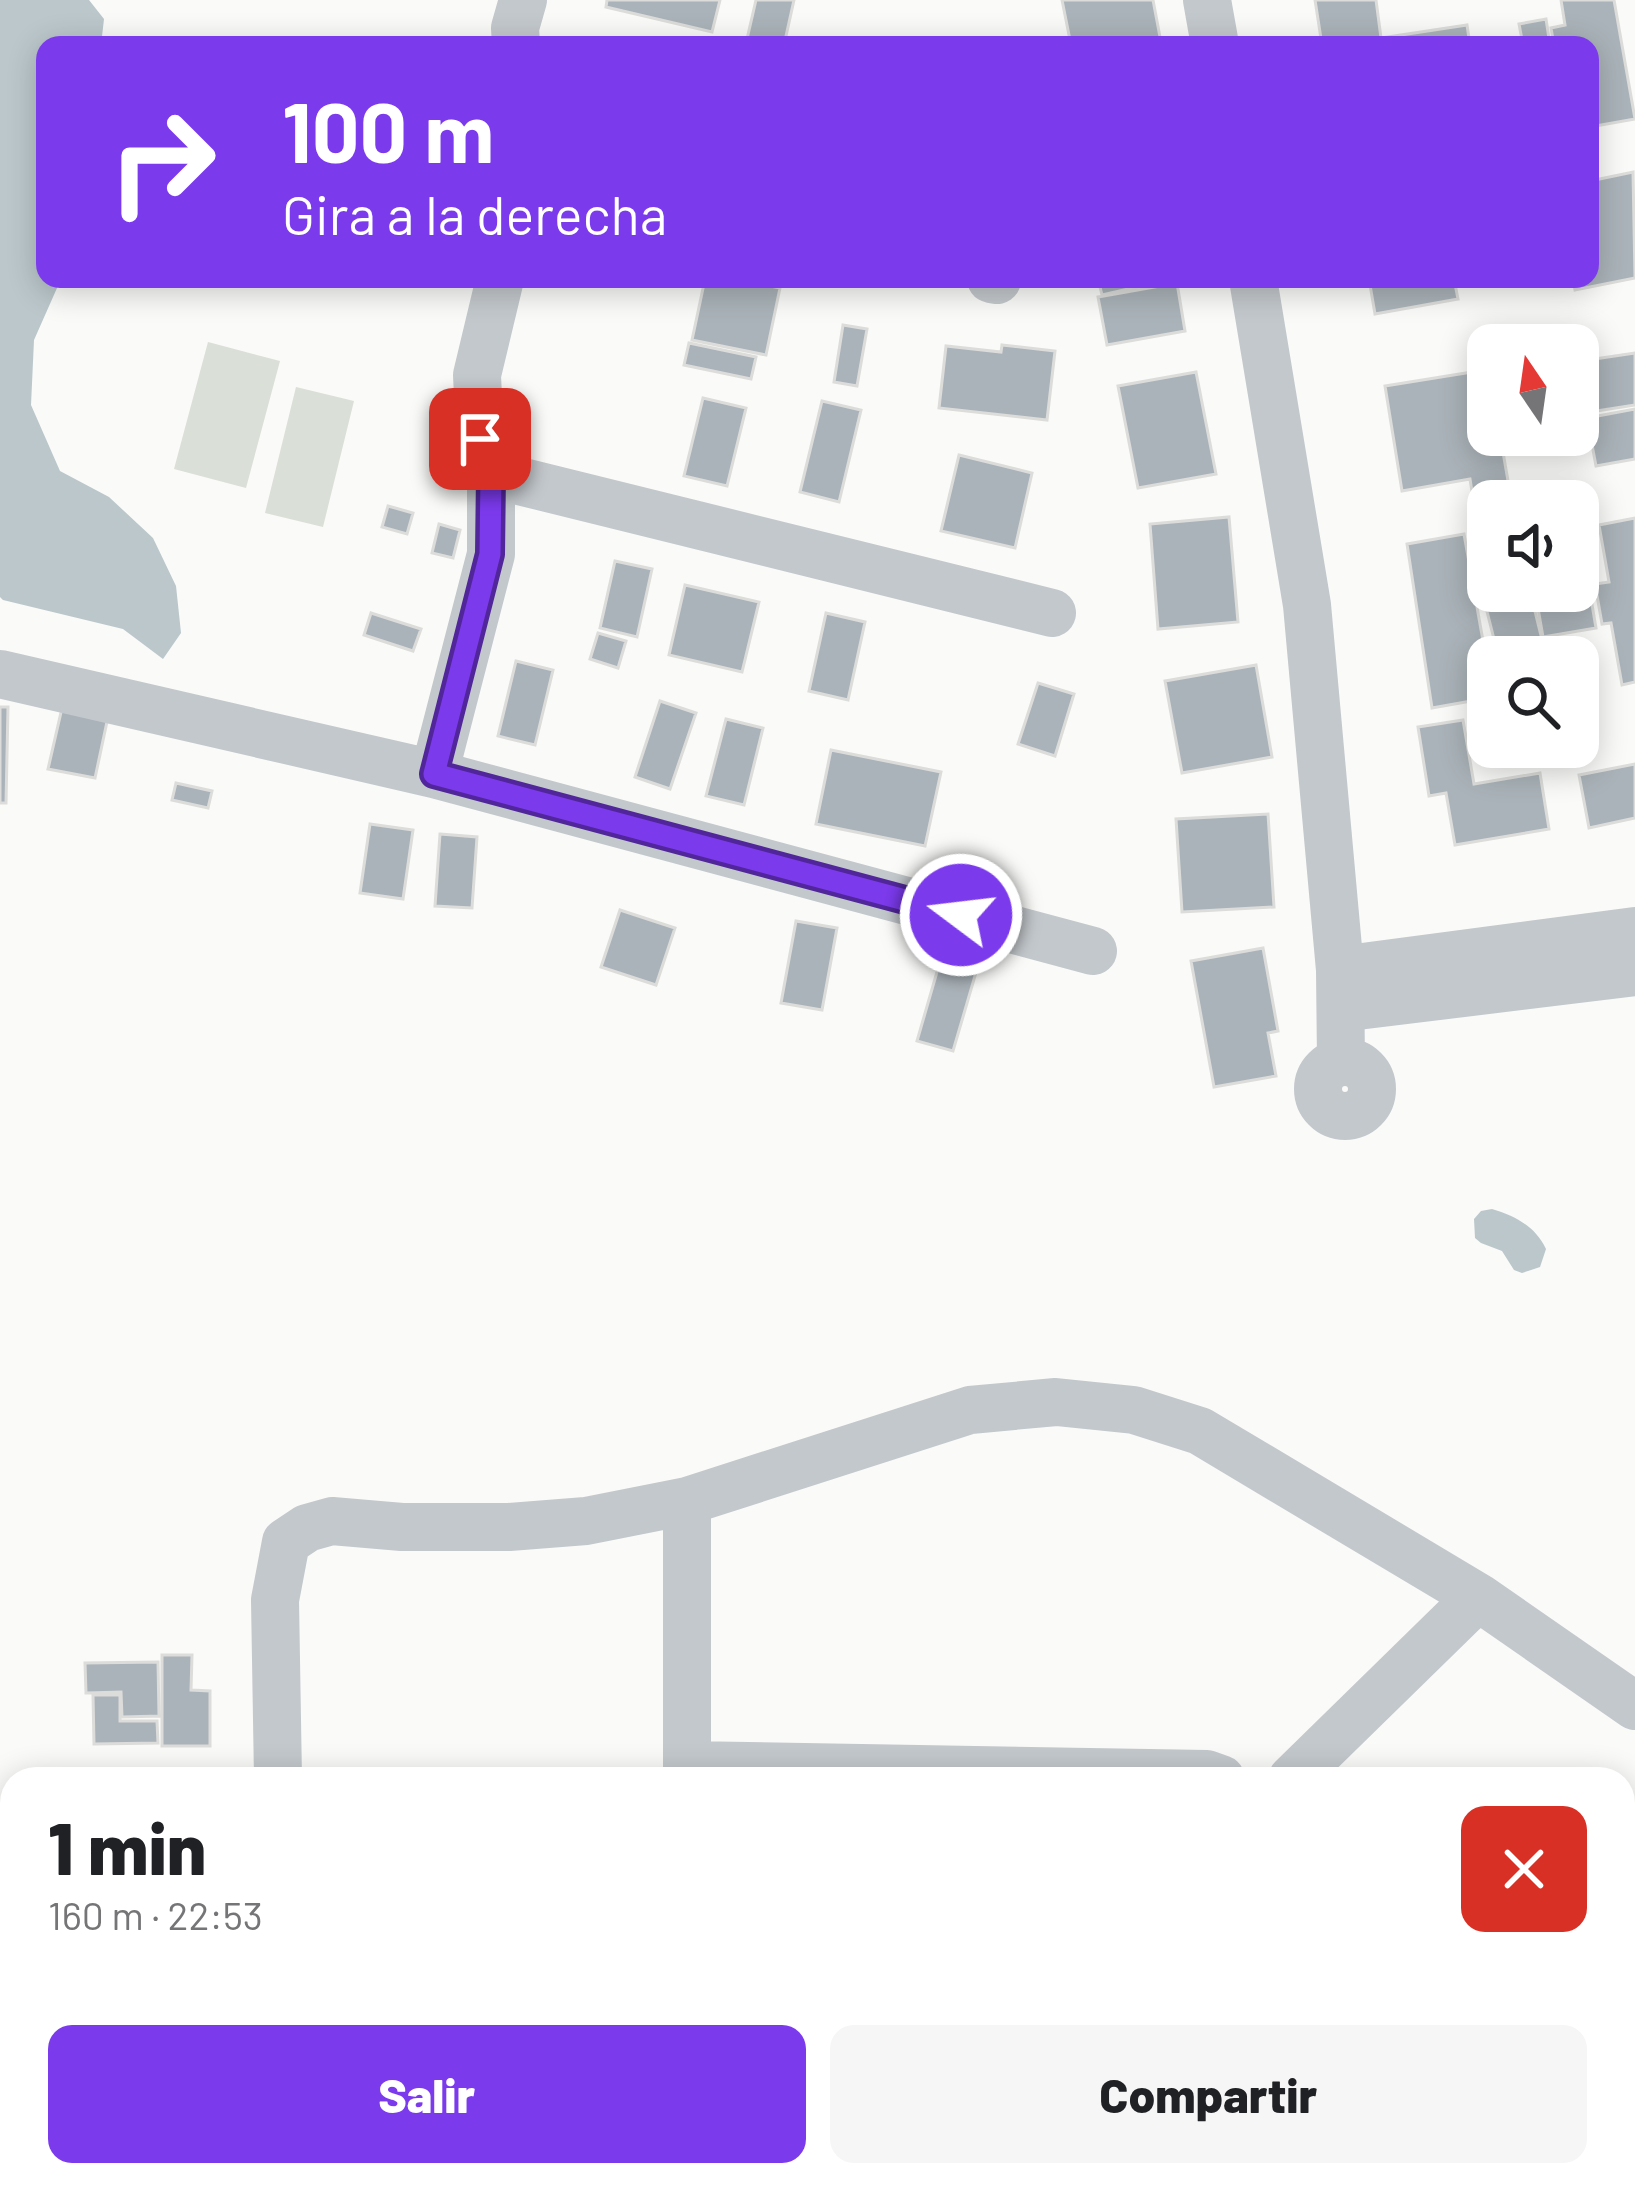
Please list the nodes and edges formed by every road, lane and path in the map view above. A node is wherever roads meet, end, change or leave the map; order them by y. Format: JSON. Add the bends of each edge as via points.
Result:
{"nodes":[{"id":1,"x":523,"y":0,"type":"edge"},
{"id":2,"x":1208,"y":0,"type":"edge"},
{"id":3,"x":515,"y":36,"type":"edge"},
{"id":4,"x":1214,"y":36,"type":"edge"},
{"id":5,"x":498,"y":288,"type":"edge"},
{"id":6,"x":1254,"y":288,"type":"edge"},
{"id":7,"x":491,"y":474,"type":"junction"},
{"id":8,"x":1052,"y":613,"type":"dead end"},
{"id":9,"x":0,"y":674,"type":"edge"},
{"id":10,"x":434,"y":774,"type":"junction"},
{"id":11,"x":1635,"y":931,"type":"edge"},
{"id":12,"x":1093,"y":951,"type":"dead end"},
{"id":13,"x":1635,"y":973,"type":"edge"},
{"id":14,"x":1341,"y":989,"type":"junction"},
{"id":15,"x":1341,"y":1062,"type":"dead end"},
{"id":16,"x":687,"y":1502,"type":"junction"},
{"id":17,"x":1478,"y":1597,"type":"junction"},
{"id":18,"x":1635,"y":1706,"type":"edge"},
{"id":19,"x":278,"y":1767,"type":"edge"},
{"id":20,"x":687,"y":1767,"type":"edge"},
{"id":21,"x":1304,"y":1767,"type":"edge"}],
"edges":[{"from":1,"to":3,"type":"street"},
{"from":2,"to":4,"type":"street"},
{"from":5,"to":7,"type":"street","via":[[477,375]]},
{"from":6,"to":14,"type":"street","via":[[1306,605]]},
{"from":7,"to":8,"type":"street"},
{"from":7,"to":10,"type":"street","via":[[490,554]]},
{"from":9,"to":10,"type":"street"},
{"from":10,"to":12,"type":"street"},
{"from":11,"to":14,"type":"street"},
{"from":13,"to":14,"type":"street"},
{"from":14,"to":15,"type":"street"},
{"from":16,"to":17,"type":"street","via":[[970,1410],[1056,1402],[1134,1410],[1200,1431]]},
{"from":16,"to":19,"type":"street","via":[[509,1527],[332,1521],[307,1528],[286,1542],[275,1600]]},
{"from":16,"to":20,"type":"street"},
{"from":17,"to":18,"type":"street"},
{"from":17,"to":21,"type":"street"}]}
